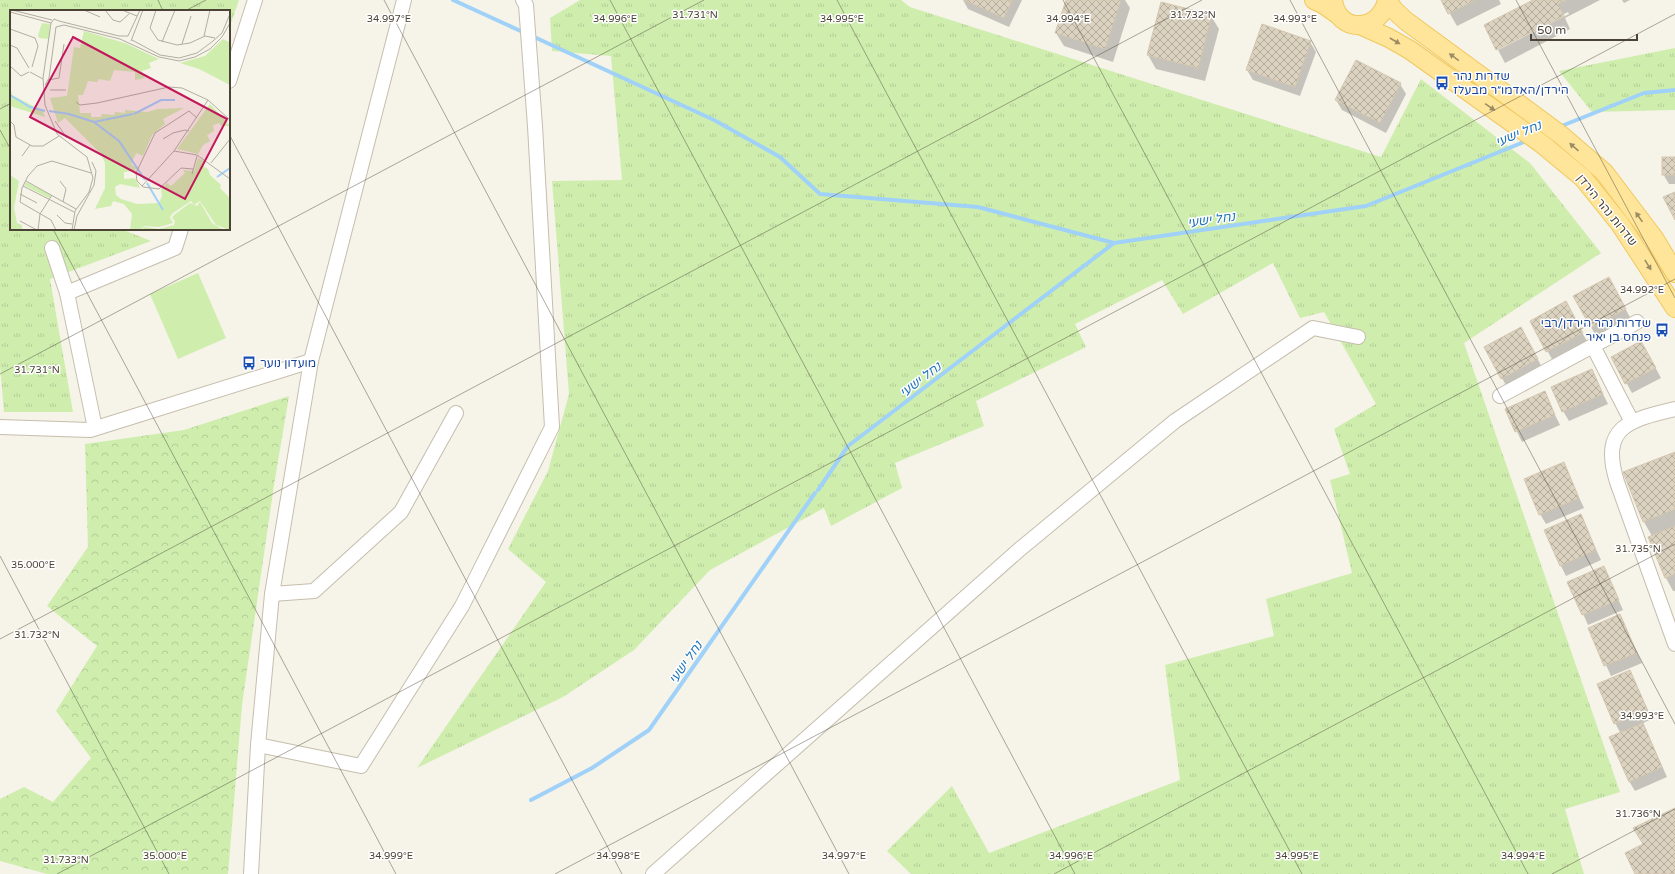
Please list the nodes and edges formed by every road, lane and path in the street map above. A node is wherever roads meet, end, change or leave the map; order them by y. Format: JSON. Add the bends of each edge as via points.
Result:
{"nodes":[{"id":1,"x":255,"y":0,"type":"edge"},
{"id":2,"x":404,"y":0,"type":"edge"},
{"id":3,"x":523,"y":0,"type":"edge"},
{"id":4,"x":1314,"y":0,"type":"edge"},
{"id":5,"x":1387,"y":0,"type":"edge"},
{"id":6,"x":1335,"y":7,"type":"edge"},
{"id":7,"x":1360,"y":25,"type":"junction"},
{"id":8,"x":230,"y":78,"type":"edge"},
{"id":9,"x":181,"y":230,"type":"edge"},
{"id":10,"x":52,"y":248,"type":"dead end"},
{"id":11,"x":1675,"y":273,"type":"edge"},
{"id":12,"x":67,"y":293,"type":"junction"},
{"id":13,"x":1675,"y":308,"type":"edge"},
{"id":14,"x":1637,"y":322,"type":"dead end"},
{"id":15,"x":1358,"y":337,"type":"dead end"},
{"id":16,"x":1593,"y":346,"type":"junction"},
{"id":17,"x":311,"y":361,"type":"junction"},
{"id":18,"x":1500,"y":396,"type":"dead end"},
{"id":19,"x":1671,"y":411,"type":"edge"},
{"id":20,"x":456,"y":413,"type":"dead end"},
{"id":21,"x":1632,"y":422,"type":"junction"},
{"id":22,"x":0,"y":427,"type":"edge"},
{"id":23,"x":95,"y":428,"type":"junction"},
{"id":24,"x":272,"y":594,"type":"junction"},
{"id":25,"x":1675,"y":644,"type":"edge"},
{"id":26,"x":258,"y":745,"type":"junction"},
{"id":27,"x":251,"y":874,"type":"edge"},
{"id":28,"x":653,"y":874,"type":"edge"}],
"edges":[{"from":1,"to":8,"type":"street"},
{"from":2,"to":17,"type":"street"},
{"from":3,"to":26,"type":"street","via":[[526,5],[535,126],[552,427],[462,606],[361,766]]},
{"from":4,"to":6,"type":"main road"},
{"from":5,"to":7,"type":"main road","via":[[1381,15]]},
{"from":11,"to":5,"type":"main road","name":"שדרות נהר הירדן","one_way":true,"via":[[1649,231],[1604,172],[1561,135],[1406,21]]},
{"from":6,"to":7,"type":"main road","name":"שדרות נהר הירדן","via":[[1343,20]]},
{"from":7,"to":13,"type":"main road","name":"שדרות נהר הירדן","one_way":true,"via":[[1410,50],[1542,144],[1583,178],[1624,230]]},
{"from":9,"to":12,"type":"street","via":[[175,248]]},
{"from":10,"to":12,"type":"street"},
{"from":12,"to":23,"type":"street"},
{"from":14,"to":16,"type":"street"},
{"from":15,"to":28,"type":"street","via":[[1314,328],[1175,421],[1020,549]]},
{"from":16,"to":18,"type":"street"},
{"from":16,"to":21,"type":"street"},
{"from":17,"to":23,"type":"street"},
{"from":17,"to":24,"type":"street"},
{"from":19,"to":21,"type":"street","via":[[1651,414]]},
{"from":20,"to":24,"type":"street","via":[[401,512],[314,591]]},
{"from":21,"to":25,"type":"street","via":[[1614,438],[1612,460],[1617,482]]},
{"from":22,"to":23,"type":"street","via":[[90,430]]},
{"from":24,"to":26,"type":"street"},
{"from":26,"to":27,"type":"street"}]}
